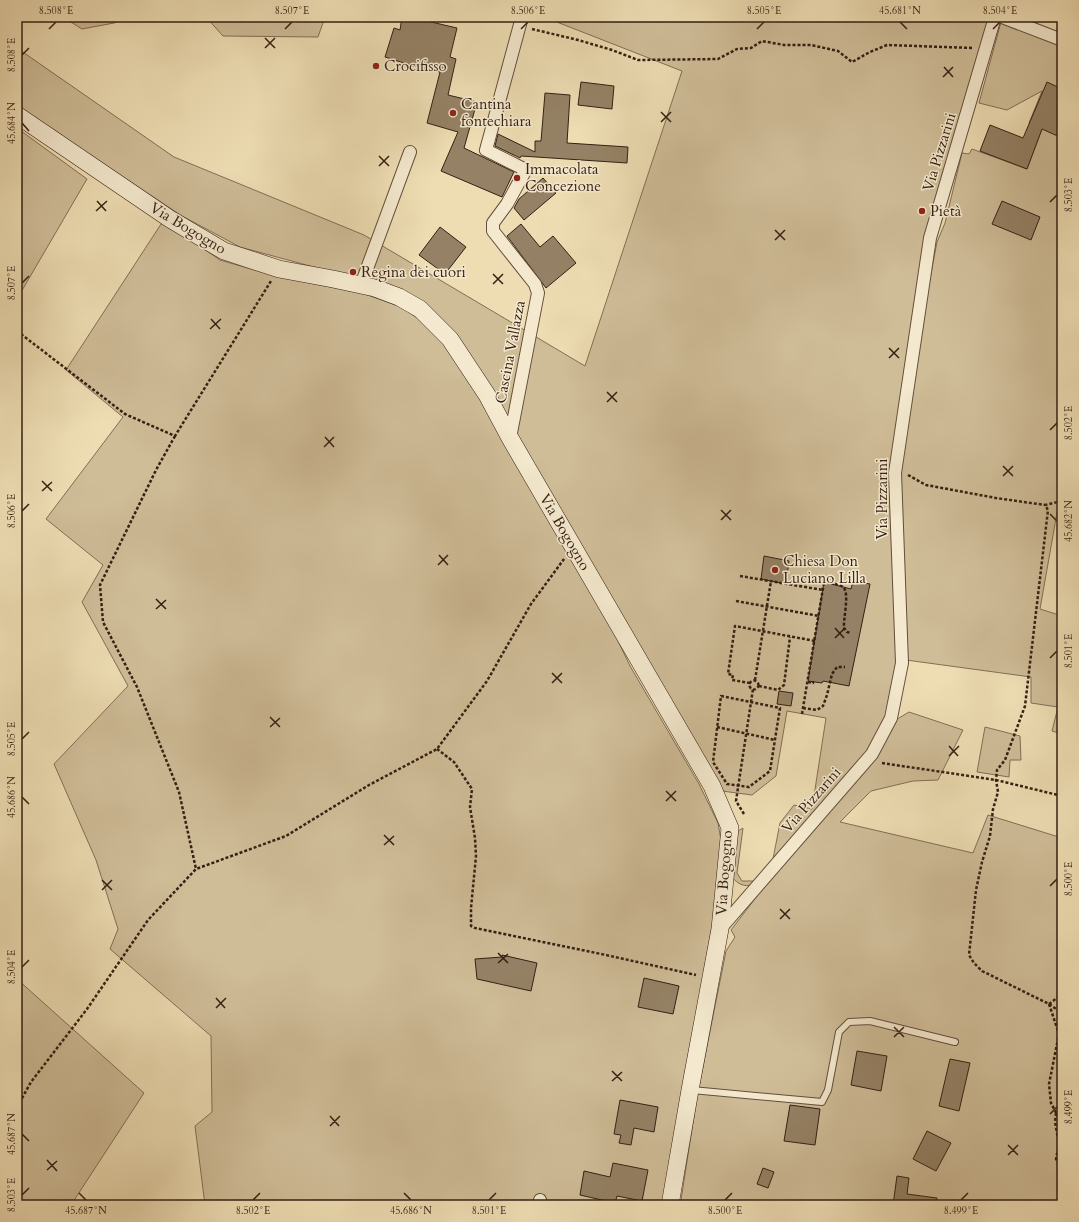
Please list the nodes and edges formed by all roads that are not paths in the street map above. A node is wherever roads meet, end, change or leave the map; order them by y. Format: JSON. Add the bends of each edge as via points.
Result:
{"nodes":[{"id":1,"x":995,"y":17,"type":"edge"},
{"id":2,"x":1002,"y":17,"type":"edge"},
{"id":3,"x":521,"y":21,"type":"edge"},
{"id":4,"x":1062,"y":40,"type":"edge"},
{"id":5,"x":17,"y":115,"type":"edge"},
{"id":6,"x":410,"y":152,"type":"dead end"},
{"id":7,"x":361,"y":285,"type":"junction"},
{"id":8,"x":510,"y":438,"type":"junction"},
{"id":9,"x":720,"y":929,"type":"junction"},
{"id":10,"x":955,"y":1042,"type":"dead end"},
{"id":11,"x":690,"y":1090,"type":"junction"},
{"id":12,"x":674,"y":1204,"type":"edge"}],
"edges":[{"from":1,"to":9,"type":"street","name":"Via Pizzarini","via":[[930,238],[895,473],[902,663],[891,718],[872,754]]},
{"from":2,"to":4,"type":"street"},
{"from":3,"to":8,"type":"street","name":"Cascina Vallazza","via":[[486,149],[486,152],[524,170],[492,227],[538,288]]},
{"from":5,"to":7,"type":"main road","name":"Via Bogogno","via":[[170,219],[224,251],[279,270]]},
{"from":6,"to":7,"type":"street"},
{"from":7,"to":8,"type":"main road","name":"Via Bogogno","via":[[399,297],[420,309],[450,338],[487,395]]},
{"from":8,"to":9,"type":"main road","name":"Via Bogogno","via":[[712,786],[730,828]]},
{"from":9,"to":11,"type":"main road","name":"Via Bogogno"},
{"from":10,"to":11,"type":"lane","via":[[870,1021],[849,1022],[838,1032],[828,1090],[822,1102]]},
{"from":11,"to":12,"type":"main road","name":"Via Bogogno"}]}
